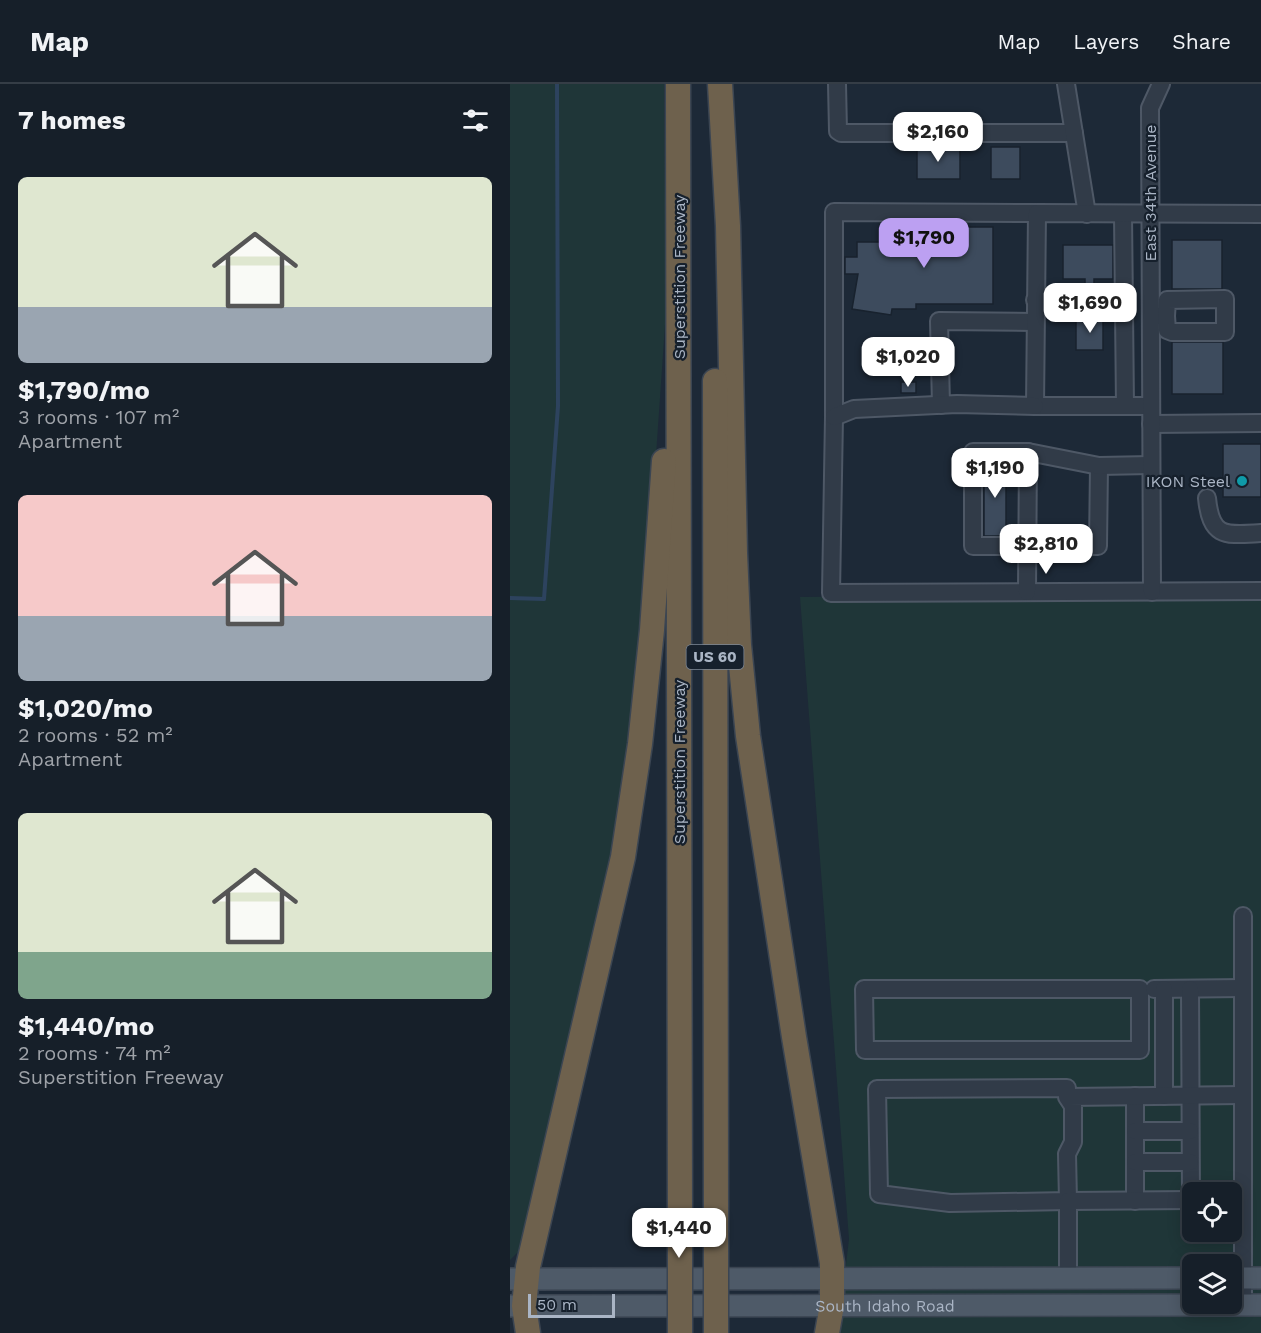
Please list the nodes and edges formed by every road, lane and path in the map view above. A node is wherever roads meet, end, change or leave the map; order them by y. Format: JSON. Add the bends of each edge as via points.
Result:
{"nodes":[{"id":1,"x":678,"y":84,"type":"edge"},
{"id":2,"x":718,"y":84,"type":"edge"},
{"id":3,"x":837,"y":84,"type":"edge"},
{"id":4,"x":1066,"y":84,"type":"edge"},
{"id":5,"x":1161,"y":84,"type":"edge"},
{"id":6,"x":1074,"y":133,"type":"junction"},
{"id":7,"x":1037,"y":213,"type":"junction"},
{"id":8,"x":1087,"y":214,"type":"junction"},
{"id":9,"x":1123,"y":214,"type":"junction"},
{"id":10,"x":1150,"y":214,"type":"junction"},
{"id":11,"x":1261,"y":214,"type":"edge"},
{"id":12,"x":679,"y":285,"type":"junction"},
{"id":13,"x":1035,"y":300,"type":"junction"},
{"id":14,"x":1125,"y":301,"type":"junction"},
{"id":15,"x":1035,"y":322,"type":"junction"},
{"id":16,"x":941,"y":405,"type":"junction"},
{"id":17,"x":1035,"y":406,"type":"junction"},
{"id":18,"x":1125,"y":406,"type":"junction"},
{"id":19,"x":1151,"y":406,"type":"junction"},
{"id":20,"x":834,"y":417,"type":"junction"},
{"id":21,"x":1261,"y":423,"type":"edge"},
{"id":22,"x":1151,"y":424,"type":"junction"},
{"id":23,"x":1028,"y":452,"type":"junction"},
{"id":24,"x":1151,"y":465,"type":"junction"},
{"id":25,"x":1099,"y":466,"type":"junction"},
{"id":26,"x":1207,"y":498,"type":"dead end"},
{"id":27,"x":1261,"y":533,"type":"edge"},
{"id":28,"x":1027,"y":546,"type":"junction"},
{"id":29,"x":1261,"y":591,"type":"edge"},
{"id":30,"x":1027,"y":592,"type":"junction"},
{"id":31,"x":1152,"y":592,"type":"junction"},
{"id":32,"x":1243,"y":916,"type":"dead end"},
{"id":33,"x":1243,"y":988,"type":"junction"},
{"id":34,"x":1140,"y":989,"type":"junction"},
{"id":35,"x":1164,"y":989,"type":"junction"},
{"id":36,"x":1190,"y":989,"type":"junction"},
{"id":37,"x":1243,"y":1095,"type":"junction"},
{"id":38,"x":1135,"y":1096,"type":"junction"},
{"id":39,"x":1164,"y":1096,"type":"junction"},
{"id":40,"x":1190,"y":1096,"type":"junction"},
{"id":41,"x":1067,"y":1097,"type":"junction"},
{"id":42,"x":1135,"y":1131,"type":"junction"},
{"id":43,"x":1190,"y":1131,"type":"junction"},
{"id":44,"x":1135,"y":1162,"type":"junction"},
{"id":45,"x":1190,"y":1162,"type":"junction"},
{"id":46,"x":1191,"y":1182,"type":"edge"},
{"id":47,"x":1238,"y":1182,"type":"edge"},
{"id":48,"x":1135,"y":1200,"type":"junction"},
{"id":49,"x":1182,"y":1200,"type":"edge"},
{"id":50,"x":1068,"y":1201,"type":"junction"},
{"id":51,"x":1241,"y":1242,"type":"edge"},
{"id":52,"x":832,"y":1278,"type":"junction"},
{"id":53,"x":1068,"y":1278,"type":"junction"},
{"id":54,"x":1182,"y":1278,"type":"edge"},
{"id":55,"x":1245,"y":1278,"type":"edge"},
{"id":56,"x":518,"y":1279,"type":"edge"},
{"id":57,"x":832,"y":1305,"type":"junction"},
{"id":58,"x":1252,"y":1305,"type":"edge"},
{"id":59,"x":517,"y":1306,"type":"edge"},
{"id":60,"x":528,"y":1333,"type":"edge"},
{"id":61,"x":680,"y":1333,"type":"edge"},
{"id":62,"x":716,"y":1333,"type":"edge"},
{"id":63,"x":827,"y":1333,"type":"edge"}],
"edges":[{"from":1,"to":12,"type":"highway","name":"Superstition Freeway","number":"US 60"},
{"from":2,"to":52,"type":"highway","via":[[728,226],[735,553],[748,736]]},
{"from":2,"to":62,"type":"highway","number":"US 60","bridge":true},
{"from":3,"to":6,"type":"street","via":[[841,133]]},
{"from":4,"to":6,"type":"street"},
{"from":5,"to":10,"type":"street","name":"East 34th Avenue","via":[[1150,108]]},
{"from":6,"to":8,"type":"street"},
{"from":7,"to":8,"type":"street"},
{"from":7,"to":13,"type":"street"},
{"from":7,"to":20,"type":"street","via":[[834,212]]},
{"from":8,"to":9,"type":"street"},
{"from":9,"to":10,"type":"street"},
{"from":9,"to":14,"type":"street"},
{"from":10,"to":11,"type":"street"},
{"from":10,"to":19,"type":"street","name":"East 34th Avenue","via":[[1158,316]]},
{"from":12,"to":56,"type":"highway","via":[[652,630],[623,857]]},
{"from":12,"to":61,"type":"highway","name":"Superstition Freeway","number":"US 60","bridge":true},
{"from":13,"to":14,"type":"street"},
{"from":13,"to":15,"type":"street"},
{"from":14,"to":18,"type":"street"},
{"from":15,"to":16,"type":"street","via":[[939,321]]},
{"from":15,"to":17,"type":"street"},
{"from":16,"to":17,"type":"street"},
{"from":16,"to":20,"type":"street","via":[[854,409]]},
{"from":17,"to":18,"type":"street"},
{"from":18,"to":19,"type":"street"},
{"from":19,"to":22,"type":"street","name":"East 34th Avenue"},
{"from":20,"to":30,"type":"street","via":[[831,593]]},
{"from":21,"to":22,"type":"street"},
{"from":22,"to":24,"type":"street","name":"East 34th Avenue"},
{"from":23,"to":25,"type":"street"},
{"from":23,"to":28,"type":"street"},
{"from":23,"to":28,"type":"street","via":[[972,452],[972,546]]},
{"from":24,"to":25,"type":"street"},
{"from":24,"to":31,"type":"street","name":"East 34th Avenue"},
{"from":25,"to":28,"type":"street","via":[[1098,546]]},
{"from":26,"to":27,"type":"street","via":[[1209,516],[1222,533]]},
{"from":28,"to":30,"type":"street"},
{"from":29,"to":31,"type":"street"},
{"from":30,"to":31,"type":"street"},
{"from":32,"to":33,"type":"street"},
{"from":33,"to":36,"type":"street"},
{"from":33,"to":37,"type":"street"},
{"from":34,"to":34,"type":"street","via":[[864,989],[865,1050],[1140,1050]]},
{"from":34,"to":35,"type":"street"},
{"from":35,"to":36,"type":"street"},
{"from":35,"to":39,"type":"street"},
{"from":36,"to":40,"type":"street"},
{"from":37,"to":40,"type":"street"},
{"from":37,"to":47,"type":"street"},
{"from":38,"to":39,"type":"street"},
{"from":38,"to":41,"type":"street"},
{"from":38,"to":42,"type":"street"},
{"from":39,"to":40,"type":"street"},
{"from":40,"to":43,"type":"street"},
{"from":41,"to":50,"type":"street","via":[[1073,1106],[1073,1142],[1067,1154]]},
{"from":41,"to":50,"type":"street","via":[[1067,1088],[878,1089],[879,1194],[950,1203]]},
{"from":42,"to":43,"type":"street"},
{"from":42,"to":44,"type":"street"},
{"from":43,"to":45,"type":"street"},
{"from":44,"to":45,"type":"street"},
{"from":44,"to":48,"type":"street"},
{"from":45,"to":46,"type":"street"},
{"from":48,"to":49,"type":"street"},
{"from":48,"to":50,"type":"street"},
{"from":50,"to":53,"type":"street"},
{"from":51,"to":55,"type":"street"},
{"from":52,"to":53,"type":"main road","name":"South Idaho Road"},
{"from":52,"to":56,"type":"main road","name":"South Idaho Road"},
{"from":52,"to":57,"type":"highway"},
{"from":53,"to":54,"type":"main road","name":"South Idaho Road"},
{"from":55,"to":58,"type":"street"},
{"from":56,"to":59,"type":"highway"},
{"from":57,"to":58,"type":"main road","name":"South Idaho Road"},
{"from":57,"to":59,"type":"main road","name":"South Idaho Road"},
{"from":57,"to":63,"type":"highway"},
{"from":59,"to":60,"type":"highway"}]}
